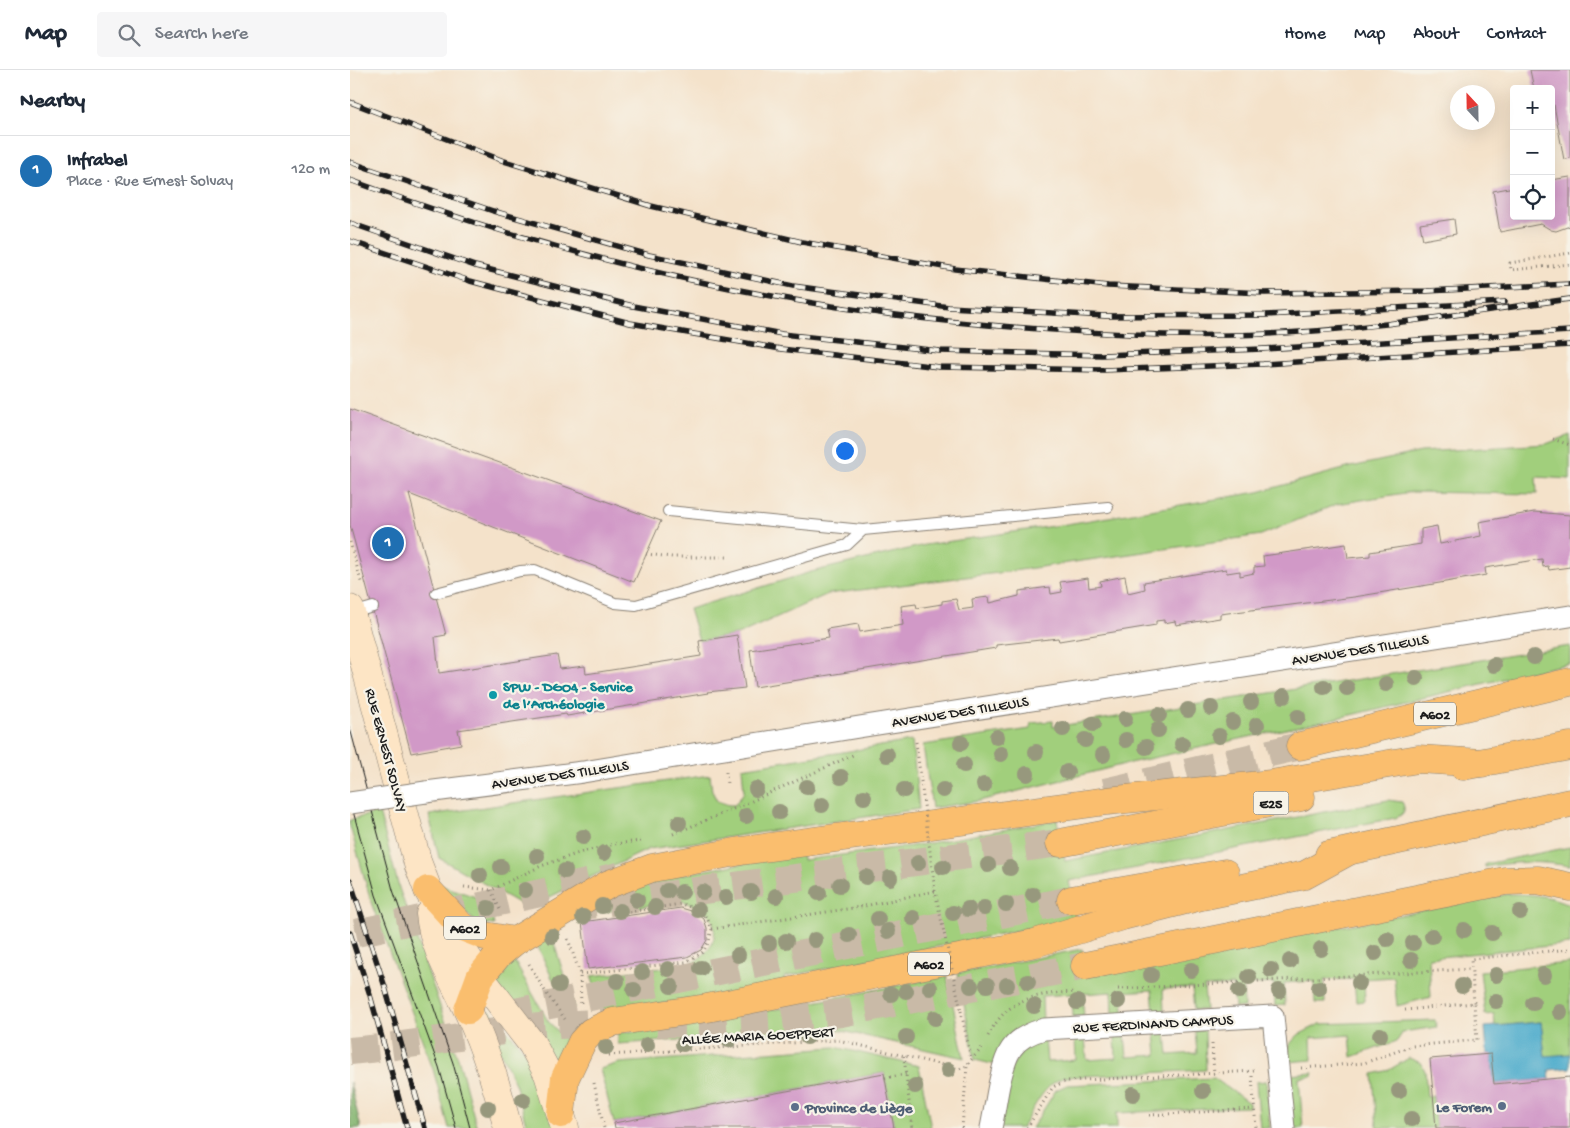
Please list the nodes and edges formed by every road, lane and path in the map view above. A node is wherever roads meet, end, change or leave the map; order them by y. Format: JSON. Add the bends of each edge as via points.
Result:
{"nodes":[{"id":1,"x":1570,"y":253,"type":"edge"},
{"id":2,"x":1570,"y":264,"type":"edge"},
{"id":3,"x":1553,"y":439,"type":"dead end"},
{"id":4,"x":1570,"y":445,"type":"edge"},
{"id":5,"x":1108,"y":507,"type":"dead end"},
{"id":6,"x":668,"y":511,"type":"dead end"},
{"id":7,"x":863,"y":530,"type":"junction"},
{"id":8,"x":646,"y":554,"type":"dead end"},
{"id":9,"x":734,"y":557,"type":"dead end"},
{"id":10,"x":436,"y":593,"type":"dead end"},
{"id":11,"x":358,"y":610,"type":"edge"},
{"id":12,"x":1570,"y":616,"type":"edge"},
{"id":13,"x":354,"y":642,"type":"edge"},
{"id":14,"x":1570,"y":682,"type":"edge"},
{"id":15,"x":912,"y":719,"type":"junction"},
{"id":16,"x":859,"y":727,"type":"junction"},
{"id":17,"x":1300,"y":746,"type":"tunnel mouth"},
{"id":18,"x":1570,"y":746,"type":"edge"},
{"id":19,"x":1482,"y":763,"type":"junction"},
{"id":20,"x":350,"y":803,"type":"edge"},
{"id":21,"x":1570,"y":803,"type":"edge"},
{"id":22,"x":666,"y":837,"type":"dead end"},
{"id":23,"x":648,"y":840,"type":"dead end"},
{"id":24,"x":1060,"y":843,"type":"tunnel mouth"},
{"id":25,"x":1347,"y":852,"type":"junction"},
{"id":26,"x":1570,"y":887,"type":"edge"},
{"id":27,"x":428,"y":890,"type":"junction"},
{"id":28,"x":491,"y":890,"type":"dead end"},
{"id":29,"x":935,"y":892,"type":"junction"},
{"id":30,"x":1071,"y":900,"type":"tunnel mouth"},
{"id":31,"x":558,"y":915,"type":"junction"},
{"id":32,"x":608,"y":915,"type":"dead end"},
{"id":33,"x":712,"y":929,"type":"junction"},
{"id":34,"x":515,"y":941,"type":"junction"},
{"id":35,"x":1570,"y":949,"type":"edge"},
{"id":36,"x":1472,"y":969,"type":"junction"},
{"id":37,"x":580,"y":974,"type":"junction"},
{"id":38,"x":480,"y":977,"type":"junction"},
{"id":39,"x":1083,"y":979,"type":"joint"},
{"id":40,"x":1111,"y":990,"type":"dead end"},
{"id":41,"x":1474,"y":1003,"type":"junction"},
{"id":42,"x":468,"y":1010,"type":"junction"},
{"id":43,"x":1405,"y":1010,"type":"dead end"},
{"id":44,"x":581,"y":1013,"type":"dead end"},
{"id":45,"x":1211,"y":1020,"type":"junction"},
{"id":46,"x":987,"y":1038,"type":"dead end"},
{"id":47,"x":984,"y":1044,"type":"dead end"},
{"id":48,"x":588,"y":1049,"type":"junction"},
{"id":49,"x":904,"y":1056,"type":"junction"},
{"id":50,"x":971,"y":1059,"type":"junction"},
{"id":51,"x":967,"y":1066,"type":"junction"},
{"id":52,"x":1279,"y":1070,"type":"junction"},
{"id":53,"x":1252,"y":1071,"type":"junction"},
{"id":54,"x":906,"y":1074,"type":"junction"},
{"id":55,"x":1214,"y":1074,"type":"junction"},
{"id":56,"x":885,"y":1078,"type":"dead end"},
{"id":57,"x":593,"y":1079,"type":"dead end"},
{"id":58,"x":1254,"y":1109,"type":"junction"},
{"id":59,"x":1149,"y":1116,"type":"dead end"},
{"id":60,"x":563,"y":1121,"type":"edge"},
{"id":61,"x":508,"y":1128,"type":"edge"},
{"id":62,"x":604,"y":1128,"type":"edge"},
{"id":63,"x":912,"y":1128,"type":"edge"},
{"id":64,"x":962,"y":1128,"type":"edge"},
{"id":65,"x":991,"y":1128,"type":"edge"},
{"id":66,"x":1027,"y":1128,"type":"edge"},
{"id":67,"x":1256,"y":1128,"type":"edge"},
{"id":68,"x":1284,"y":1128,"type":"edge"}],
"edges":[{"from":1,"to":2,"type":"path","via":[[1510,263],[1511,270]]},
{"from":3,"to":4,"type":"path"},
{"from":5,"to":7,"type":"lane"},
{"from":6,"to":7,"type":"lane"},
{"from":7,"to":10,"type":"lane","via":[[847,545],[636,605],[615,603],[535,570]]},
{"from":8,"to":9,"type":"path"},
{"from":11,"to":13,"type":"street","name":"RUE ERNEST SOLVAY"},
{"from":12,"to":15,"type":"street","name":"AVENUE DES TILLEULS"},
{"from":13,"to":27,"type":"street","name":"RUE ERNEST SOLVAY"},
{"from":14,"to":17,"type":"highway","number":"A602"},
{"from":15,"to":16,"type":"street","name":"AVENUE DES TILLEULS"},
{"from":15,"to":29,"type":"path","bridge":true},
{"from":16,"to":20,"type":"street","name":"AVENUE DES TILLEULS","bridge":true,"via":[[583,772]]},
{"from":16,"to":22,"type":"path","via":[[856,753]]},
{"from":18,"to":19,"type":"highway","number":"E25"},
{"from":19,"to":24,"type":"highway","number":"E25"},
{"from":19,"to":31,"type":"highway","number":"A602","via":[[1418,759],[1271,784],[1107,801],[741,851],[652,868],[608,884]]},
{"from":21,"to":25,"type":"highway"},
{"from":23,"to":28,"type":"path","via":[[582,852],[541,866]]},
{"from":25,"to":30,"type":"highway"},
{"from":25,"to":48,"type":"highway","number":"A602","via":[[1305,874],[1132,913],[1035,943],[707,1008],[613,1022],[591,1032]]},
{"from":26,"to":39,"type":"highway","via":[[1538,880],[1505,881]]},
{"from":27,"to":34,"type":"highway","number":"A602","via":[[462,927],[485,936]]},
{"from":27,"to":38,"type":"street","name":"RUE ERNEST SOLVAY"},
{"from":27,"to":42,"type":"street","name":"RUE ERNEST SOLVAY","via":[[431,928]]},
{"from":29,"to":33,"type":"path","via":[[860,907]]},
{"from":29,"to":50,"type":"path","bridge":true},
{"from":31,"to":34,"type":"highway","number":"A602"},
{"from":31,"to":37,"type":"path"},
{"from":32,"to":33,"type":"path","via":[[681,904],[698,909]]},
{"from":33,"to":37,"type":"path","via":[[710,941],[703,952],[686,962]]},
{"from":34,"to":38,"type":"highway","number":"A602"},
{"from":34,"to":48,"type":"path","via":[[546,993]]},
{"from":35,"to":36,"type":"path","via":[[1471,959]]},
{"from":36,"to":40,"type":"path"},
{"from":36,"to":41,"type":"path"},
{"from":37,"to":44,"type":"path"},
{"from":38,"to":42,"type":"highway","number":"A602"},
{"from":38,"to":60,"type":"street","name":"RUE ERNEST SOLVAY","via":[[532,1044],[548,1074]]},
{"from":39,"to":46,"type":"path","via":[[1024,1000],[1009,1009]]},
{"from":41,"to":43,"type":"path"},
{"from":41,"to":52,"type":"path","via":[[1477,1040],[1412,1046],[1364,1063]]},
{"from":42,"to":61,"type":"street","name":"RUE ERNEST SOLVAY","via":[[487,1055]]},
{"from":45,"to":52,"type":"street","name":"RUE FERDINAND CAMPUS","via":[[1273,1016]]},
{"from":45,"to":55,"type":"path"},
{"from":45,"to":65,"type":"street","name":"RUE FERDINAND CAMPUS","via":[[1044,1029],[1030,1033],[1021,1038],[1006,1056]]},
{"from":47,"to":50,"type":"path"},
{"from":48,"to":49,"type":"path","name":"ALLÉE MARIA GOEPPERT","via":[[838,1040]]},
{"from":48,"to":60,"type":"highway","number":"A602","via":[[565,1078]]},
{"from":49,"to":51,"type":"path","name":"ALLÉE MARIA GOEPPERT","via":[[958,1069]]},
{"from":49,"to":54,"type":"path"},
{"from":50,"to":51,"type":"path"},
{"from":51,"to":64,"type":"path"},
{"from":52,"to":53,"type":"path"},
{"from":52,"to":68,"type":"street","name":"RUE FERDINAND CAMPUS"},
{"from":53,"to":55,"type":"path"},
{"from":53,"to":58,"type":"path"},
{"from":54,"to":56,"type":"path"},
{"from":54,"to":63,"type":"path"},
{"from":55,"to":66,"type":"path","via":[[1066,1081],[1053,1087]]},
{"from":57,"to":62,"type":"path"},
{"from":58,"to":59,"type":"path"},
{"from":58,"to":67,"type":"path"}]}
